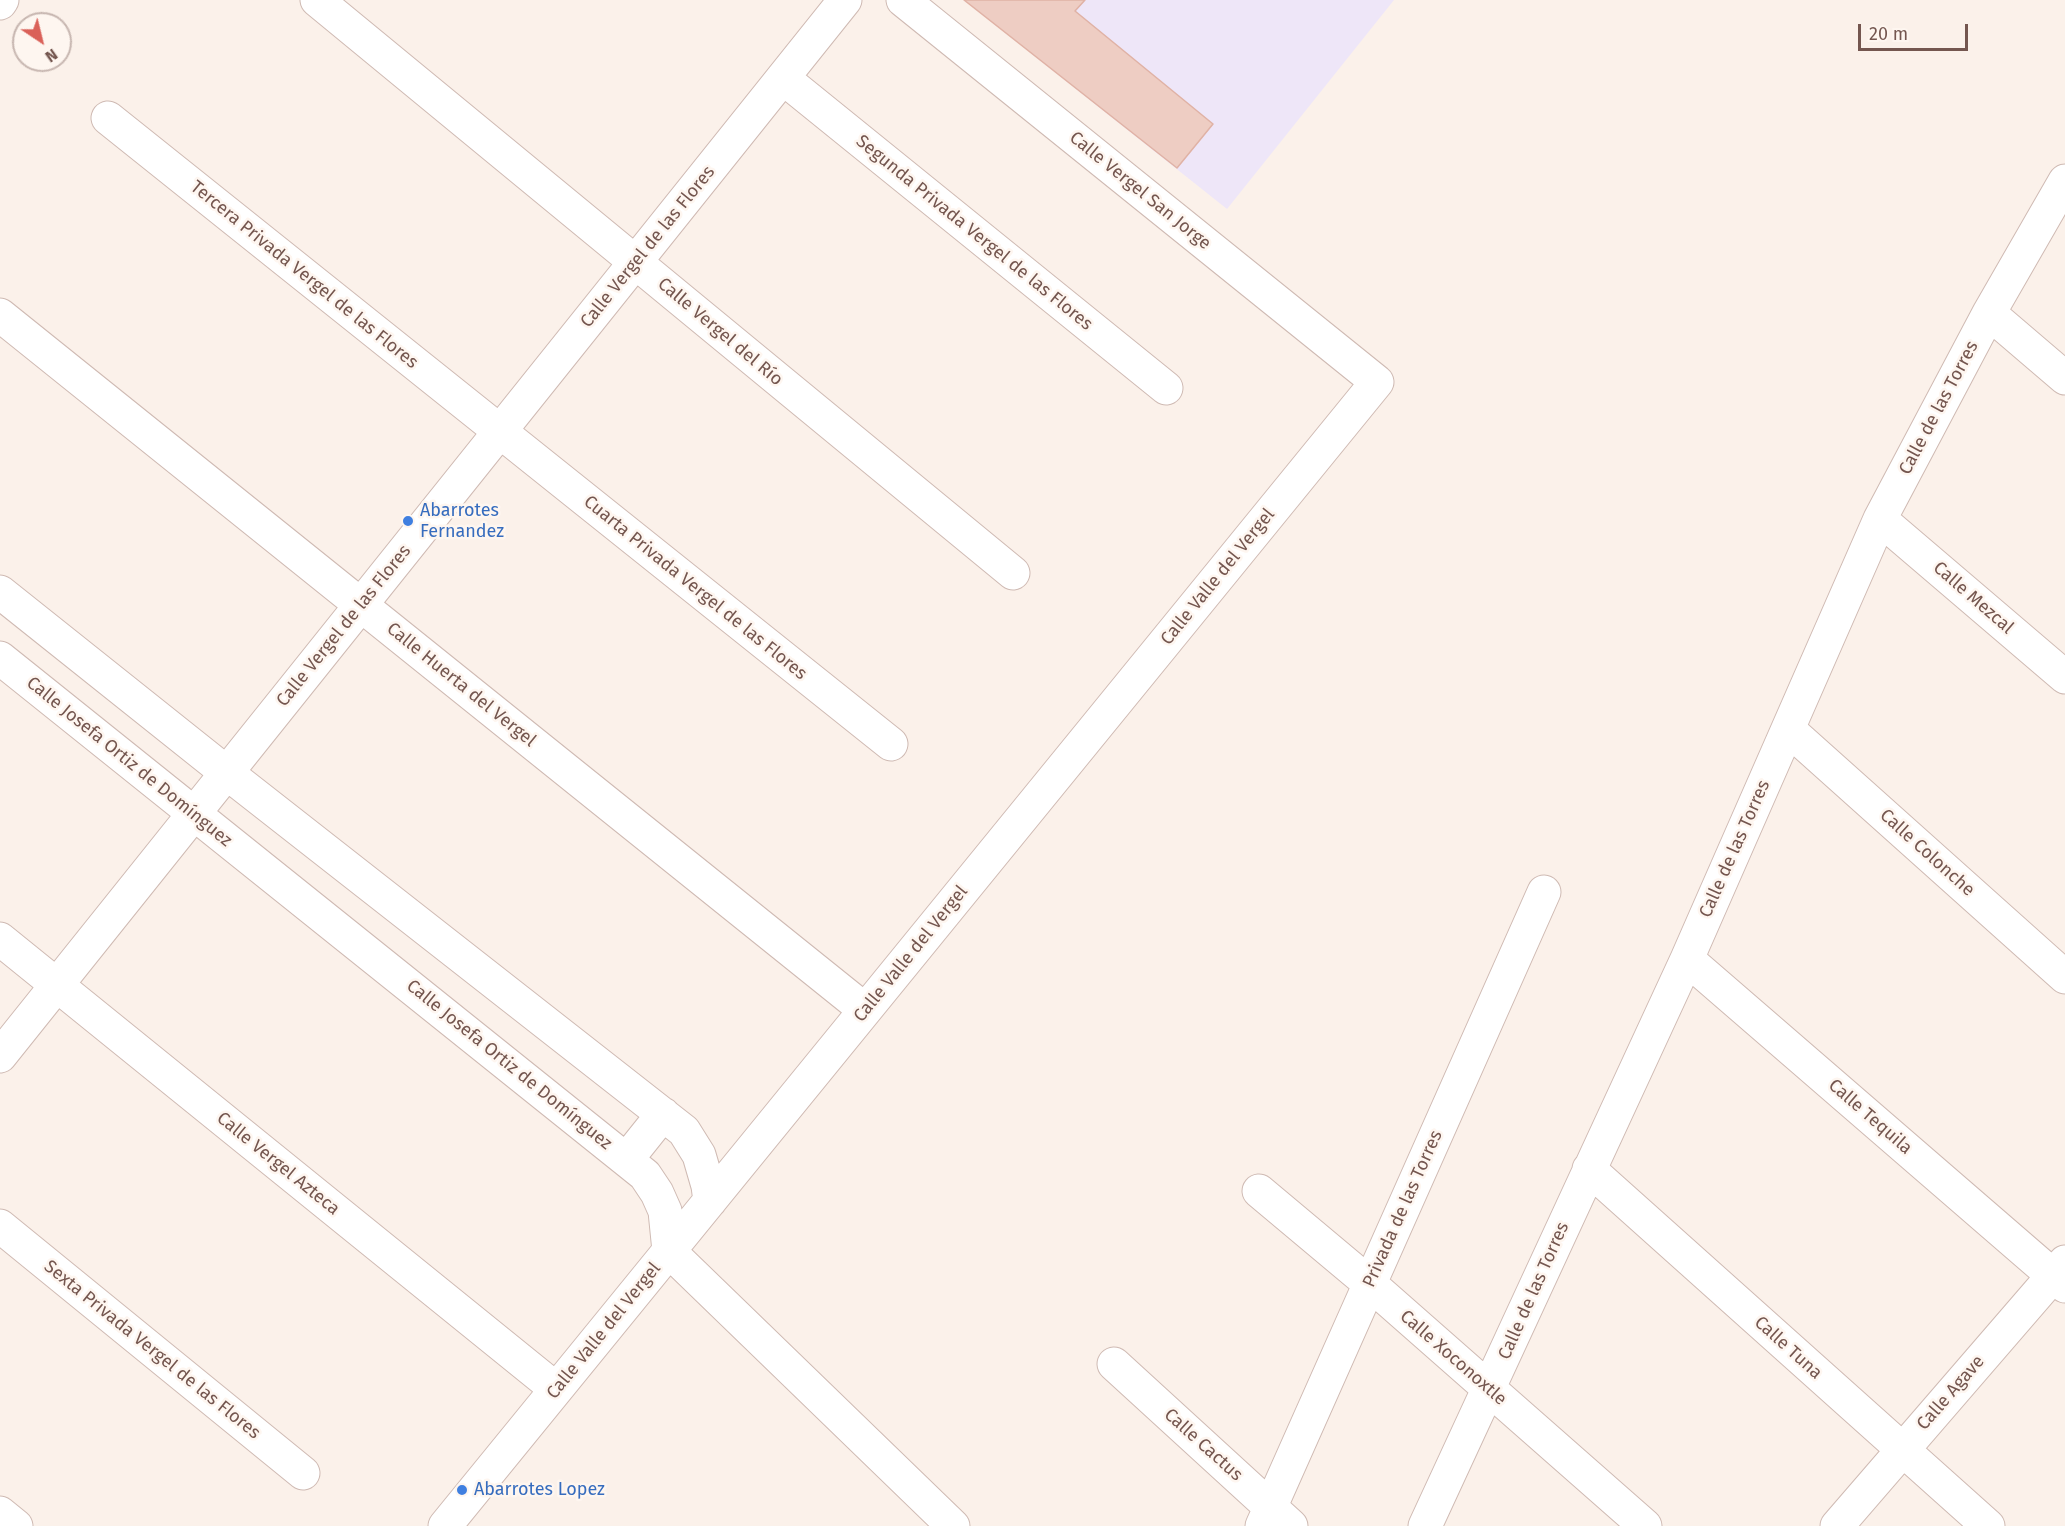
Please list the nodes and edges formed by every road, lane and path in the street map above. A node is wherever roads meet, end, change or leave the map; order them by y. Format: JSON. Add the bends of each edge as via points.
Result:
{"nodes":[{"id":1,"x":317,"y":0,"type":"edge"},
{"id":2,"x":845,"y":0,"type":"edge"},
{"id":3,"x":903,"y":0,"type":"edge"},
{"id":4,"x":783,"y":78,"type":"junction"},
{"id":5,"x":108,"y":118,"type":"dead end"},
{"id":6,"x":2065,"y":181,"type":"edge"},
{"id":7,"x":635,"y":262,"type":"junction"},
{"id":8,"x":1989,"y":313,"type":"junction"},
{"id":9,"x":0,"y":315,"type":"edge"},
{"id":10,"x":2065,"y":378,"type":"edge"},
{"id":11,"x":1377,"y":382,"type":"joint"},
{"id":12,"x":1166,"y":388,"type":"dead end"},
{"id":13,"x":500,"y":431,"type":"junction"},
{"id":14,"x":1880,"y":519,"type":"junction"},
{"id":15,"x":1013,"y":573,"type":"dead end"},
{"id":16,"x":0,"y":592,"type":"edge"},
{"id":17,"x":361,"y":605,"type":"junction"},
{"id":18,"x":0,"y":658,"type":"edge"},
{"id":19,"x":2065,"y":677,"type":"edge"},
{"id":20,"x":1788,"y":729,"type":"junction"},
{"id":21,"x":891,"y":744,"type":"dead end"},
{"id":22,"x":227,"y":773,"type":"junction"},
{"id":23,"x":194,"y":814,"type":"junction"},
{"id":24,"x":1544,"y":892,"type":"dead end"},
{"id":25,"x":0,"y":939,"type":"edge"},
{"id":26,"x":1687,"y":959,"type":"junction"},
{"id":27,"x":2065,"y":977,"type":"edge"},
{"id":28,"x":57,"y":985,"type":"junction"},
{"id":29,"x":865,"y":1010,"type":"junction"},
{"id":30,"x":0,"y":1056,"type":"edge"},
{"id":31,"x":663,"y":1114,"type":"junction"},
{"id":32,"x":627,"y":1159,"type":"junction"},
{"id":33,"x":1589,"y":1169,"type":"junction"},
{"id":34,"x":1260,"y":1191,"type":"dead end"},
{"id":35,"x":710,"y":1201,"type":"junction"},
{"id":36,"x":0,"y":1226,"type":"edge"},
{"id":37,"x":669,"y":1251,"type":"junction"},
{"id":38,"x":2061,"y":1274,"type":"edge"},
{"id":39,"x":1370,"y":1284,"type":"junction"},
{"id":40,"x":1114,"y":1364,"type":"dead end"},
{"id":41,"x":556,"y":1389,"type":"junction"},
{"id":42,"x":1489,"y":1390,"type":"junction"},
{"id":43,"x":1902,"y":1449,"type":"junction"},
{"id":44,"x":303,"y":1473,"type":"dead end"},
{"id":45,"x":0,"y":1513,"type":"edge"},
{"id":46,"x":1275,"y":1520,"type":"edge"},
{"id":47,"x":16,"y":1526,"type":"edge"},
{"id":48,"x":445,"y":1526,"type":"edge"},
{"id":49,"x":953,"y":1526,"type":"edge"},
{"id":50,"x":1425,"y":1526,"type":"edge"},
{"id":51,"x":1645,"y":1526,"type":"edge"},
{"id":52,"x":1837,"y":1526,"type":"edge"},
{"id":53,"x":1988,"y":1526,"type":"edge"}],
"edges":[{"from":1,"to":7,"type":"street","name":"Calle Vergel del Río"},
{"from":2,"to":4,"type":"street","name":"Calle Vergel de las Flores"},
{"from":3,"to":11,"type":"street","name":"Calle Vergel San Jorge"},
{"from":4,"to":7,"type":"street","name":"Calle Vergel de las Flores"},
{"from":4,"to":12,"type":"street","name":"Segunda Privada Vergel de las Flores"},
{"from":5,"to":13,"type":"street","name":"Tercera Privada Vergel de las Flores"},
{"from":6,"to":8,"type":"street","name":"Calle de las Torres"},
{"from":7,"to":13,"type":"street","name":"Calle Vergel de las Flores"},
{"from":7,"to":15,"type":"street","name":"Calle Vergel del Río"},
{"from":8,"to":10,"type":"street"},
{"from":8,"to":14,"type":"street","name":"Calle de las Torres"},
{"from":9,"to":17,"type":"street","name":"Calle Huerta del Vergel"},
{"from":11,"to":29,"type":"street","name":"Calle Valle del Vergel"},
{"from":13,"to":17,"type":"street","name":"Calle Vergel de las Flores"},
{"from":13,"to":21,"type":"street","name":"Cuarta Privada Vergel de las Flores"},
{"from":14,"to":19,"type":"street","name":"Calle Mezcal"},
{"from":14,"to":20,"type":"street","name":"Calle de las Torres"},
{"from":16,"to":22,"type":"street"},
{"from":17,"to":22,"type":"street","name":"Calle Vergel de las Flores"},
{"from":17,"to":29,"type":"street","name":"Calle Huerta del Vergel"},
{"from":18,"to":23,"type":"street","name":"Calle Josefa Ortiz de Domínguez"},
{"from":20,"to":26,"type":"street","name":"Calle de las Torres"},
{"from":20,"to":27,"type":"street","name":"Calle Colonche"},
{"from":22,"to":23,"type":"street","name":"Calle Vergel de las Flores"},
{"from":22,"to":31,"type":"street"},
{"from":23,"to":28,"type":"street","name":"Calle Vergel de las Flores"},
{"from":23,"to":32,"type":"street","name":"Calle Josefa Ortiz de Domínguez"},
{"from":24,"to":39,"type":"street","name":"Privada de las Torres"},
{"from":25,"to":28,"type":"street","name":"Calle Vergel Azteca"},
{"from":26,"to":33,"type":"street","name":"Calle de las Torres"},
{"from":26,"to":38,"type":"street","name":"Calle Tequila"},
{"from":28,"to":30,"type":"street","name":"Calle Vergel de las Flores"},
{"from":28,"to":41,"type":"street","name":"Calle Vergel Azteca"},
{"from":29,"to":35,"type":"street","name":"Calle Valle del Vergel"},
{"from":31,"to":32,"type":"street"},
{"from":31,"to":35,"type":"street","via":[[684,1131],[699,1155]]},
{"from":32,"to":37,"type":"street","name":"Calle Josefa Ortiz de Domínguez","via":[[645,1174],[657,1193],[665,1211]]},
{"from":33,"to":42,"type":"street","name":"Calle de las Torres"},
{"from":33,"to":43,"type":"street","name":"Calle Tuna"},
{"from":34,"to":39,"type":"street","name":"Calle Xoconoxtle"},
{"from":35,"to":37,"type":"street","name":"Calle Valle del Vergel"},
{"from":36,"to":44,"type":"street","name":"Sexta Privada Vergel de las Flores"},
{"from":37,"to":41,"type":"street","name":"Calle Valle del Vergel"},
{"from":37,"to":49,"type":"street"},
{"from":38,"to":43,"type":"street","name":"Calle Agave"},
{"from":39,"to":42,"type":"street","name":"Calle Xoconoxtle"},
{"from":39,"to":46,"type":"street","name":"Privada de las Torres"},
{"from":40,"to":46,"type":"street","name":"Calle Cactus"},
{"from":41,"to":48,"type":"street","name":"Calle Valle del Vergel"},
{"from":42,"to":50,"type":"street","name":"Calle de las Torres"},
{"from":42,"to":51,"type":"street","name":"Calle Xoconoxtle"},
{"from":43,"to":52,"type":"street","name":"Calle Agave"},
{"from":43,"to":53,"type":"street","name":"Calle Tuna"},
{"from":45,"to":47,"type":"street"}]}
